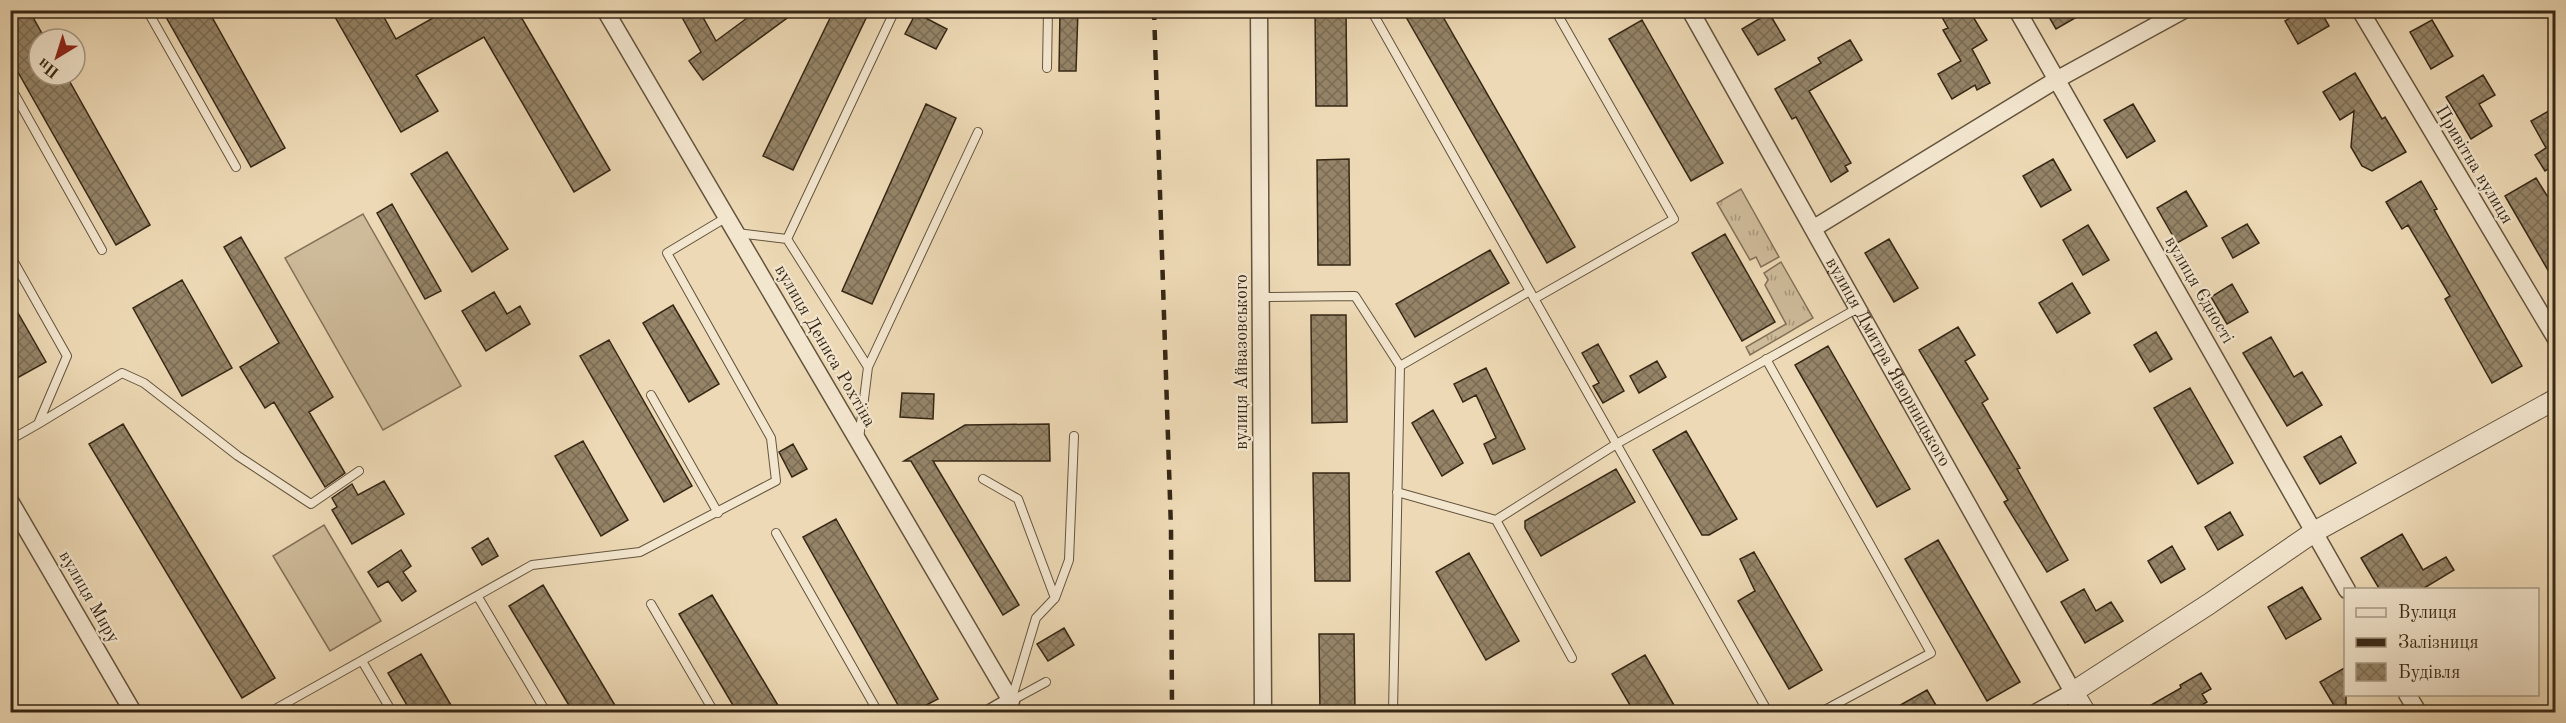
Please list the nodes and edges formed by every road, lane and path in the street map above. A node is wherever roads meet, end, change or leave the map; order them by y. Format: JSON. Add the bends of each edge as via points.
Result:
{"nodes":[{"id":1,"x":147,"y":10,"type":"edge"},
{"id":2,"x":605,"y":10,"type":"edge"},
{"id":3,"x":895,"y":10,"type":"edge"},
{"id":4,"x":1048,"y":10,"type":"edge"},
{"id":5,"x":1259,"y":10,"type":"edge"},
{"id":6,"x":1371,"y":10,"type":"edge"},
{"id":7,"x":1556,"y":10,"type":"edge"},
{"id":8,"x":1690,"y":10,"type":"edge"},
{"id":9,"x":2016,"y":10,"type":"edge"},
{"id":10,"x":2184,"y":10,"type":"edge"},
{"id":11,"x":2360,"y":10,"type":"edge"},
{"id":12,"x":1047,"y":68,"type":"dead end"},
{"id":13,"x":2056,"y":80,"type":"junction"},
{"id":14,"x":10,"y":86,"type":"edge"},
{"id":15,"x":978,"y":132,"type":"dead end"},
{"id":16,"x":236,"y":167,"type":"dead end"},
{"id":17,"x":727,"y":217,"type":"junction"},
{"id":18,"x":1814,"y":228,"type":"junction"},
{"id":19,"x":736,"y":233,"type":"junction"},
{"id":20,"x":787,"y":239,"type":"junction"},
{"id":21,"x":102,"y":250,"type":"dead end"},
{"id":22,"x":10,"y":255,"type":"edge"},
{"id":23,"x":1532,"y":295,"type":"junction"},
{"id":24,"x":1262,"y":297,"type":"junction"},
{"id":25,"x":1858,"y":307,"type":"junction"},
{"id":26,"x":2556,"y":339,"type":"edge"},
{"id":27,"x":1766,"y":359,"type":"junction"},
{"id":28,"x":1400,"y":366,"type":"junction"},
{"id":29,"x":868,"y":367,"type":"junction"},
{"id":30,"x":651,"y":396,"type":"dead end"},
{"id":31,"x":2556,"y":399,"type":"edge"},
{"id":32,"x":38,"y":424,"type":"junction"},
{"id":33,"x":1074,"y":436,"type":"dead end"},
{"id":34,"x":10,"y":440,"type":"edge"},
{"id":35,"x":859,"y":442,"type":"junction"},
{"id":36,"x":1618,"y":444,"type":"junction"},
{"id":37,"x":359,"y":471,"type":"dead end"},
{"id":38,"x":983,"y":479,"type":"dead end"},
{"id":39,"x":1397,"y":492,"type":"junction"},
{"id":40,"x":10,"y":501,"type":"edge"},
{"id":41,"x":718,"y":513,"type":"junction"},
{"id":42,"x":1496,"y":520,"type":"junction"},
{"id":43,"x":2314,"y":532,"type":"junction"},
{"id":44,"x":776,"y":533,"type":"dead end"},
{"id":45,"x":2346,"y":588,"type":"edge"},
{"id":46,"x":478,"y":597,"type":"junction"},
{"id":47,"x":1054,"y":598,"type":"junction"},
{"id":48,"x":651,"y":604,"type":"dead end"},
{"id":49,"x":1572,"y":658,"type":"dead end"},
{"id":50,"x":362,"y":661,"type":"junction"},
{"id":51,"x":1046,"y":682,"type":"dead end"},
{"id":52,"x":2073,"y":692,"type":"junction"},
{"id":53,"x":2408,"y":696,"type":"edge"},
{"id":54,"x":1011,"y":701,"type":"junction"},
{"id":55,"x":133,"y":712,"type":"edge"},
{"id":56,"x":270,"y":712,"type":"edge"},
{"id":57,"x":392,"y":712,"type":"edge"},
{"id":58,"x":546,"y":712,"type":"edge"},
{"id":59,"x":714,"y":712,"type":"edge"},
{"id":60,"x":878,"y":712,"type":"edge"},
{"id":61,"x":992,"y":712,"type":"edge"},
{"id":62,"x":1263,"y":712,"type":"edge"},
{"id":63,"x":1393,"y":712,"type":"edge"},
{"id":64,"x":1768,"y":712,"type":"edge"},
{"id":65,"x":1821,"y":712,"type":"edge"},
{"id":66,"x":2037,"y":712,"type":"edge"},
{"id":67,"x":2085,"y":712,"type":"edge"},
{"id":68,"x":2418,"y":712,"type":"edge"}],
"edges":[{"from":1,"to":16,"type":"lane"},
{"from":2,"to":17,"type":"street","name":"вулиця Дениса Рохтіна"},
{"from":3,"to":20,"type":"lane"},
{"from":4,"to":12,"type":"lane"},
{"from":5,"to":24,"type":"street","name":"вулиця Айвазовського"},
{"from":6,"to":23,"type":"lane"},
{"from":7,"to":23,"type":"lane","via":[[1674,219]]},
{"from":8,"to":18,"type":"street","name":"вулиця Дмитра Яворницького"},
{"from":9,"to":13,"type":"street","name":"вулиця Єдності"},
{"from":10,"to":13,"type":"street"},
{"from":11,"to":26,"type":"street","name":"Привітна вулиця"},
{"from":13,"to":18,"type":"street"},
{"from":13,"to":43,"type":"street","name":"вулиця Єдності"},
{"from":14,"to":21,"type":"lane"},
{"from":15,"to":29,"type":"lane"},
{"from":17,"to":19,"type":"street","name":"вулиця Дениса Рохтіна"},
{"from":17,"to":41,"type":"lane","via":[[667,253],[771,438],[776,481]]},
{"from":18,"to":25,"type":"street","name":"вулиця Дмитра Яворницького"},
{"from":19,"to":20,"type":"lane"},
{"from":19,"to":35,"type":"street","name":"вулиця Дениса Рохтіна"},
{"from":20,"to":29,"type":"lane"},
{"from":22,"to":32,"type":"lane","via":[[68,356]]},
{"from":23,"to":28,"type":"lane"},
{"from":23,"to":36,"type":"lane"},
{"from":24,"to":28,"type":"lane","via":[[1354,296]]},
{"from":24,"to":62,"type":"street","name":"вулиця Айвазовського"},
{"from":25,"to":27,"type":"lane"},
{"from":25,"to":52,"type":"street","name":"вулиця Дмитра Яворницького"},
{"from":27,"to":36,"type":"lane"},
{"from":27,"to":65,"type":"lane","via":[[1931,653]]},
{"from":28,"to":39,"type":"lane"},
{"from":29,"to":35,"type":"lane"},
{"from":30,"to":41,"type":"lane"},
{"from":31,"to":43,"type":"street"},
{"from":32,"to":34,"type":"lane"},
{"from":32,"to":37,"type":"lane","via":[[122,373],[144,383],[238,456],[311,504]]},
{"from":33,"to":47,"type":"lane","via":[[1070,560]]},
{"from":35,"to":54,"type":"street","name":"вулиця Дениса Рохтіна"},
{"from":36,"to":42,"type":"lane"},
{"from":36,"to":64,"type":"lane"},
{"from":38,"to":47,"type":"lane","via":[[1018,499]]},
{"from":39,"to":42,"type":"lane"},
{"from":39,"to":63,"type":"lane"},
{"from":40,"to":55,"type":"street","name":"вулиця Миру"},
{"from":41,"to":46,"type":"lane","via":[[640,552],[532,565]]},
{"from":42,"to":49,"type":"lane"},
{"from":43,"to":45,"type":"street","name":"вулиця Єдності"},
{"from":43,"to":52,"type":"street"},
{"from":44,"to":60,"type":"lane"},
{"from":46,"to":50,"type":"lane"},
{"from":46,"to":58,"type":"lane"},
{"from":47,"to":54,"type":"lane","via":[[1036,618]]},
{"from":48,"to":59,"type":"lane"},
{"from":50,"to":56,"type":"lane"},
{"from":50,"to":57,"type":"lane"},
{"from":51,"to":54,"type":"lane"},
{"from":52,"to":66,"type":"street"},
{"from":52,"to":67,"type":"street","name":"вулиця Дмитра Яворницького"},
{"from":53,"to":68,"type":"street"},
{"from":54,"to":61,"type":"street"}]}
